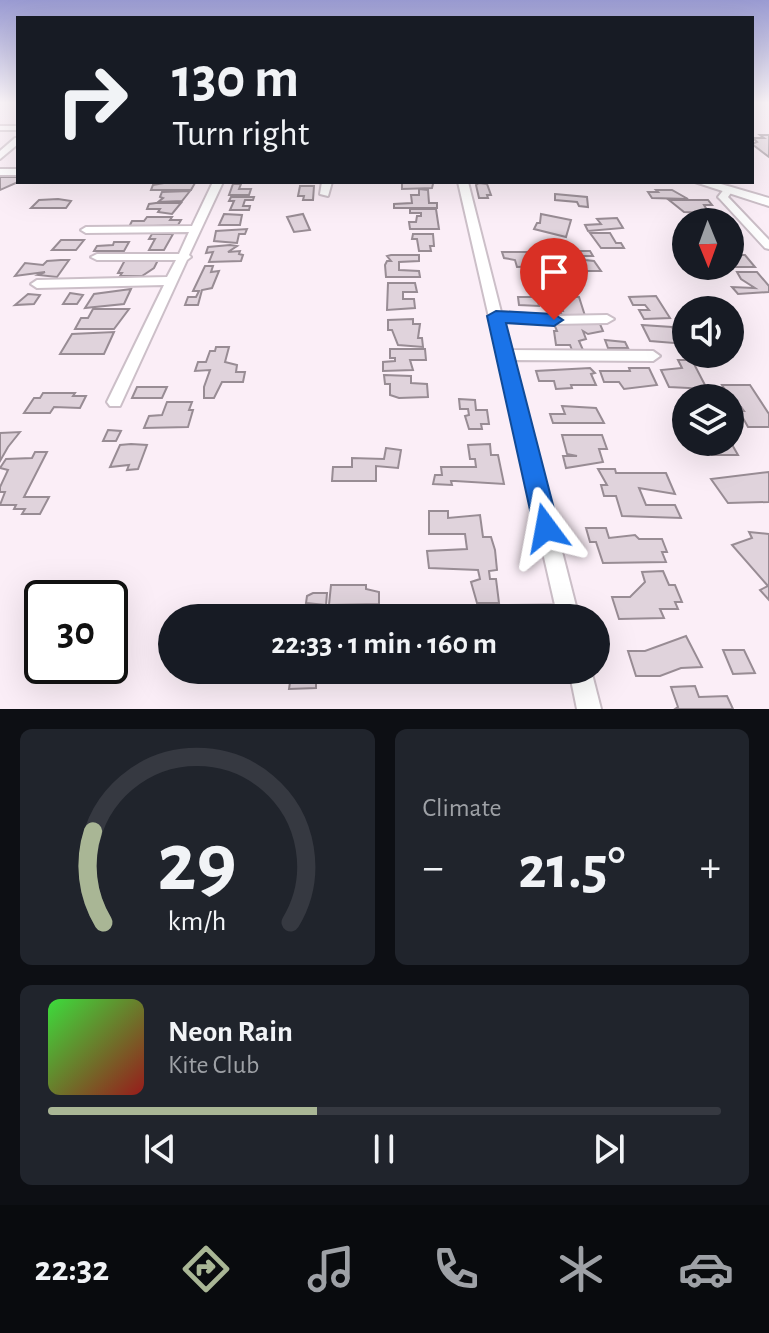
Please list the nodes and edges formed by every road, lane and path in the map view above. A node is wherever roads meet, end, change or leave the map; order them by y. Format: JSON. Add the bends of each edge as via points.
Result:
{"nodes":[{"id":1,"x":16,"y":142,"type":"edge"},
{"id":2,"x":0,"y":156,"type":"edge"},
{"id":3,"x":217,"y":184,"type":"edge"},
{"id":4,"x":327,"y":184,"type":"edge"},
{"id":5,"x":463,"y":184,"type":"edge"},
{"id":6,"x":708,"y":184,"type":"edge"},
{"id":7,"x":728,"y":190,"type":"junction"},
{"id":8,"x":325,"y":194,"type":"dead end"},
{"id":9,"x":769,"y":202,"type":"edge"},
{"id":10,"x":197,"y":229,"type":"junction"},
{"id":11,"x":86,"y":230,"type":"dead end"},
{"id":12,"x":769,"y":246,"type":"edge"},
{"id":13,"x":97,"y":257,"type":"dead end"},
{"id":14,"x":185,"y":257,"type":"junction"},
{"id":15,"x":173,"y":281,"type":"junction"},
{"id":16,"x":37,"y":284,"type":"dead end"},
{"id":17,"x":496,"y":316,"type":"junction"},
{"id":18,"x":607,"y":319,"type":"dead end"},
{"id":19,"x":505,"y":355,"type":"junction"},
{"id":20,"x":653,"y":356,"type":"dead end"},
{"id":21,"x":115,"y":402,"type":"dead end"},
{"id":22,"x":564,"y":604,"type":"edge"},
{"id":23,"x":583,"y":684,"type":"edge"},
{"id":24,"x":589,"y":709,"type":"edge"}],
"edges":[{"from":1,"to":2,"type":"street"},
{"from":3,"to":10,"type":"street"},
{"from":4,"to":8,"type":"street"},
{"from":5,"to":17,"type":"street"},
{"from":6,"to":7,"type":"main road"},
{"from":7,"to":9,"type":"main road"},
{"from":7,"to":12,"type":"street","via":[[723,197]]},
{"from":10,"to":11,"type":"street"},
{"from":10,"to":14,"type":"street"},
{"from":13,"to":14,"type":"street"},
{"from":14,"to":15,"type":"street"},
{"from":15,"to":16,"type":"street"},
{"from":15,"to":21,"type":"street"},
{"from":17,"to":18,"type":"street"},
{"from":17,"to":19,"type":"street"},
{"from":19,"to":20,"type":"street"},
{"from":19,"to":22,"type":"street"},
{"from":23,"to":24,"type":"street"}]}
